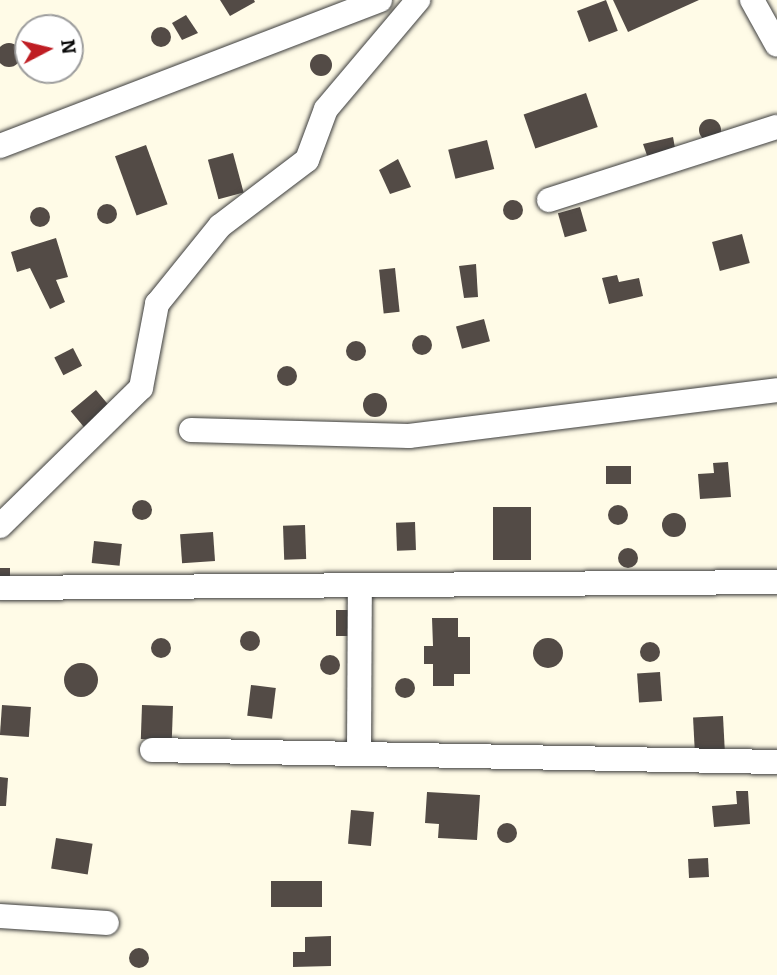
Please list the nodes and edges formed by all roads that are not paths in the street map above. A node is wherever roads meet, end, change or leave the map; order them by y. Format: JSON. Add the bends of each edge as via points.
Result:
{"nodes":[{"id":1,"x":380,"y":0,"type":"edge"},
{"id":2,"x":418,"y":0,"type":"edge"},
{"id":3,"x":752,"y":0,"type":"edge"},
{"id":4,"x":777,"y":45,"type":"edge"},
{"id":5,"x":777,"y":127,"type":"edge"},
{"id":6,"x":0,"y":146,"type":"edge"},
{"id":7,"x":549,"y":200,"type":"dead end"},
{"id":8,"x":777,"y":390,"type":"edge"},
{"id":9,"x":191,"y":430,"type":"dead end"},
{"id":10,"x":0,"y":526,"type":"edge"},
{"id":11,"x":777,"y":582,"type":"edge"},
{"id":12,"x":0,"y":588,"type":"edge"},
{"id":13,"x":360,"y":588,"type":"junction"},
{"id":14,"x":152,"y":750,"type":"dead end"},
{"id":15,"x":359,"y":754,"type":"junction"},
{"id":16,"x":777,"y":762,"type":"edge"},
{"id":17,"x":0,"y":916,"type":"edge"},
{"id":18,"x":107,"y":923,"type":"dead end"}],
"edges":[{"from":1,"to":6,"type":"street"},
{"from":2,"to":10,"type":"street","via":[[326,109],[307,160],[220,226],[157,304],[141,388]]},
{"from":3,"to":4,"type":"street"},
{"from":5,"to":7,"type":"street"},
{"from":8,"to":9,"type":"street","via":[[409,436]]},
{"from":11,"to":13,"type":"street"},
{"from":12,"to":13,"type":"street"},
{"from":13,"to":15,"type":"street"},
{"from":14,"to":15,"type":"street"},
{"from":15,"to":16,"type":"street"},
{"from":17,"to":18,"type":"street"}]}
